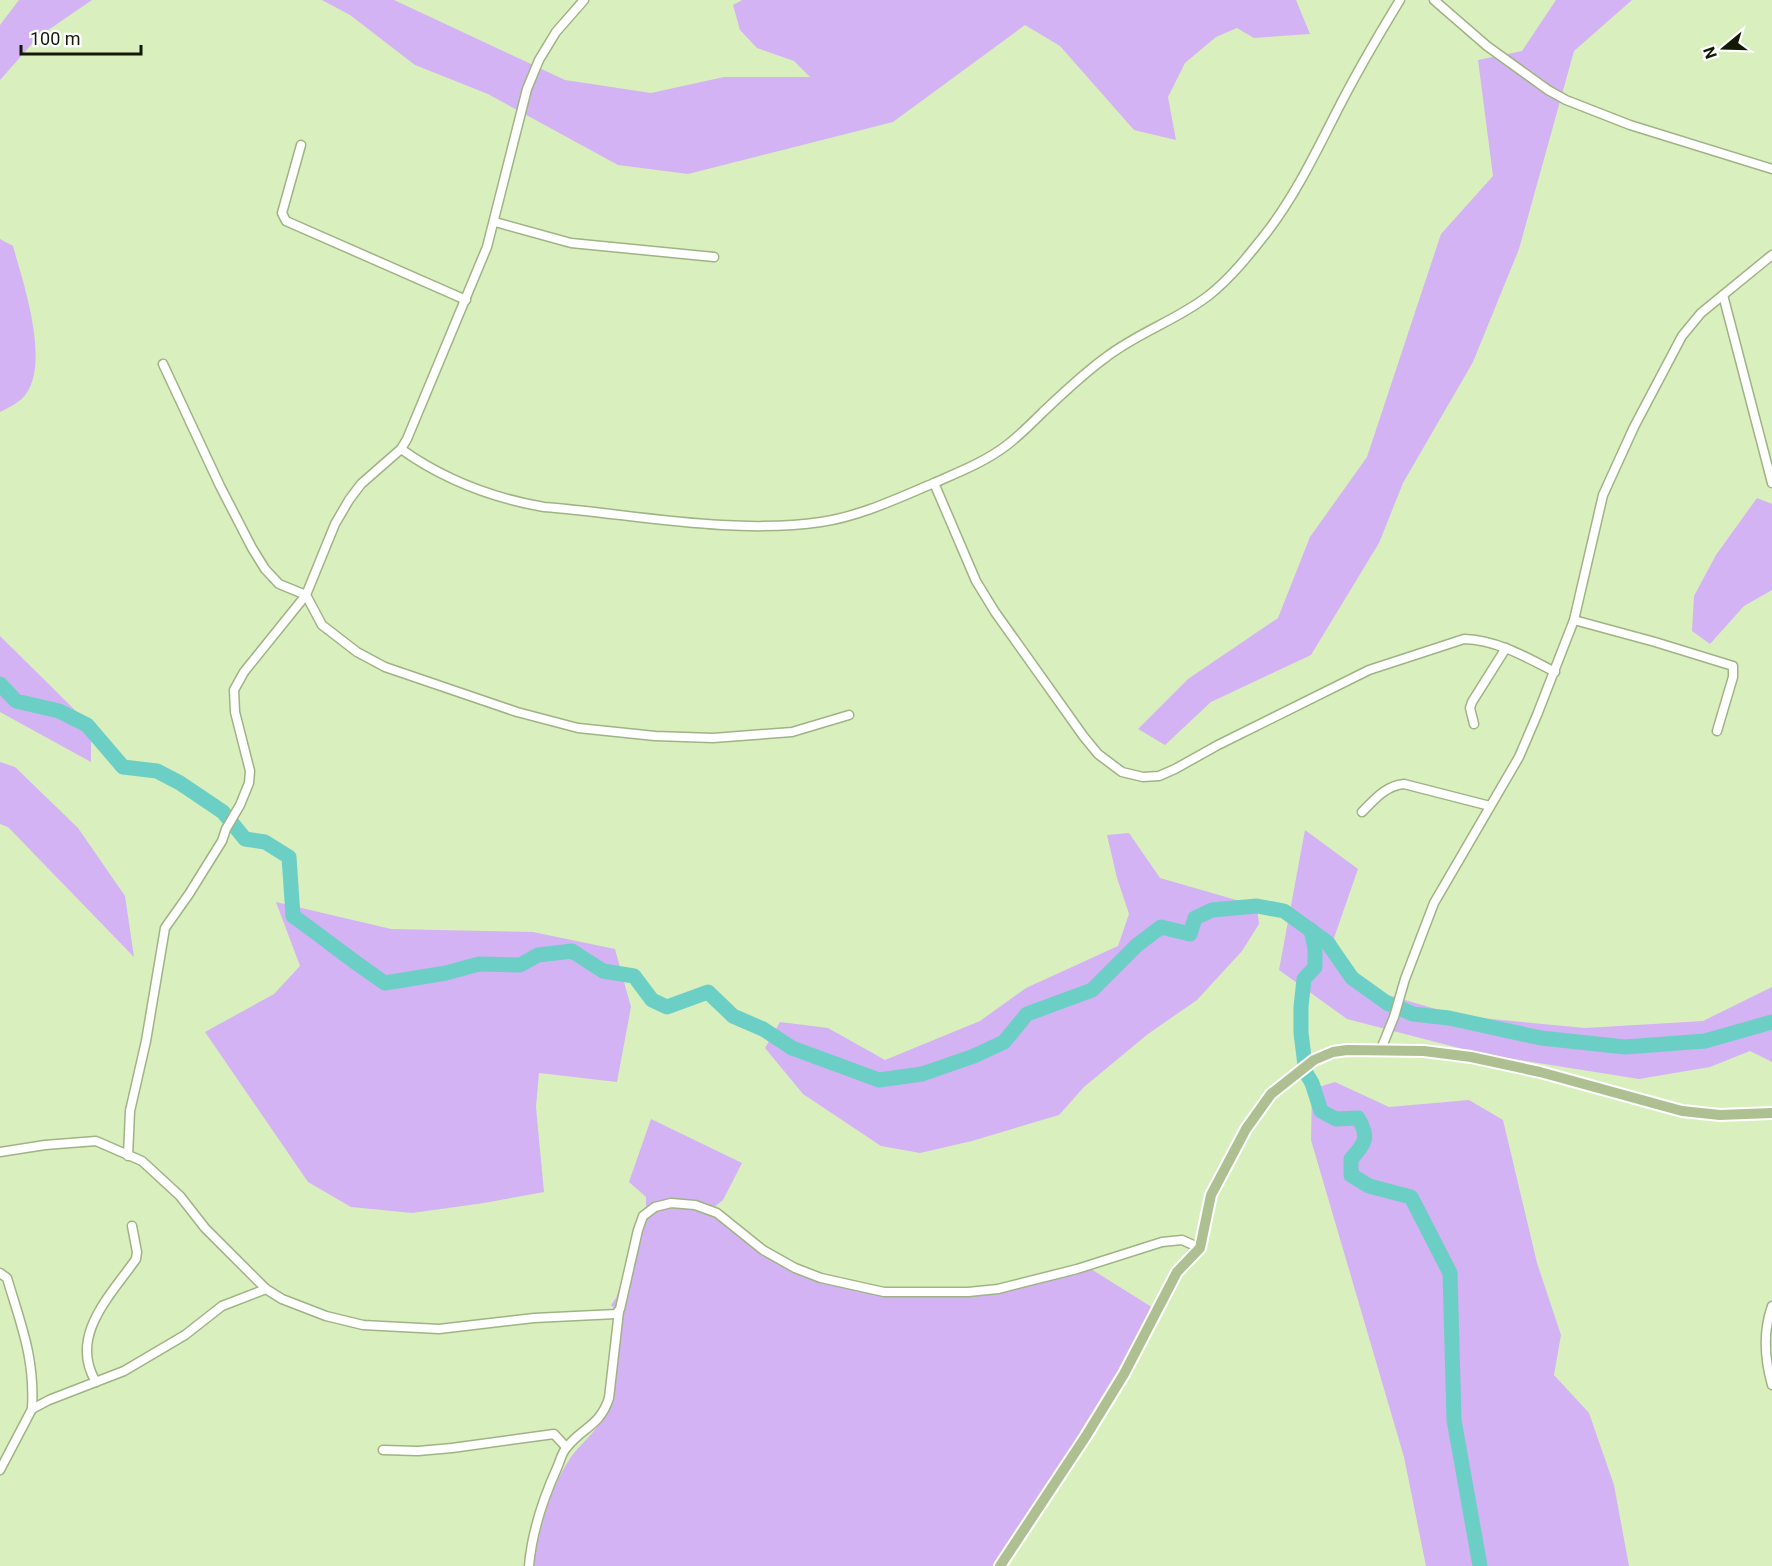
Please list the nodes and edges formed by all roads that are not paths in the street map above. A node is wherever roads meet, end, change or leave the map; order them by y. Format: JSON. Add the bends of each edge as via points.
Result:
{"nodes":[{"id":1,"x":1400,"y":0,"type":"edge"},
{"id":2,"x":1434,"y":0,"type":"edge"},
{"id":3,"x":580,"y":1,"type":"edge"},
{"id":4,"x":301,"y":146,"type":"dead end"},
{"id":5,"x":1772,"y":169,"type":"edge"},
{"id":6,"x":495,"y":222,"type":"junction"},
{"id":7,"x":1772,"y":255,"type":"edge"},
{"id":8,"x":714,"y":257,"type":"dead end"},
{"id":9,"x":1722,"y":295,"type":"junction"},
{"id":10,"x":466,"y":300,"type":"junction"},
{"id":11,"x":163,"y":364,"type":"dead end"},
{"id":12,"x":401,"y":449,"type":"junction"},
{"id":13,"x":934,"y":483,"type":"junction"},
{"id":14,"x":1772,"y":483,"type":"edge"},
{"id":15,"x":306,"y":595,"type":"junction"},
{"id":16,"x":1574,"y":620,"type":"junction"},
{"id":17,"x":1506,"y":648,"type":"junction"},
{"id":18,"x":1554,"y":672,"type":"junction"},
{"id":19,"x":849,"y":715,"type":"dead end"},
{"id":20,"x":1474,"y":724,"type":"dead end"},
{"id":21,"x":1717,"y":731,"type":"dead end"},
{"id":22,"x":1491,"y":806,"type":"junction"},
{"id":23,"x":1362,"y":812,"type":"dead end"},
{"id":24,"x":1381,"y":1049,"type":"junction"},
{"id":25,"x":1772,"y":1113,"type":"edge"},
{"id":26,"x":0,"y":1152,"type":"edge"},
{"id":27,"x":128,"y":1156,"type":"junction"},
{"id":28,"x":132,"y":1226,"type":"dead end"},
{"id":29,"x":1200,"y":1248,"type":"junction"},
{"id":30,"x":0,"y":1273,"type":"edge"},
{"id":31,"x":267,"y":1289,"type":"junction"},
{"id":32,"x":1772,"y":1306,"type":"edge"},
{"id":33,"x":619,"y":1311,"type":"junction"},
{"id":34,"x":96,"y":1382,"type":"junction"},
{"id":35,"x":1772,"y":1385,"type":"edge"},
{"id":36,"x":32,"y":1409,"type":"junction"},
{"id":37,"x":566,"y":1447,"type":"junction"},
{"id":38,"x":383,"y":1450,"type":"dead end"},
{"id":39,"x":0,"y":1470,"type":"edge"},
{"id":40,"x":529,"y":1566,"type":"edge"},
{"id":41,"x":1000,"y":1566,"type":"edge"}],
"edges":[{"from":1,"to":13,"type":"street","via":[[1371,46],[1295,190],[1231,276],[1199,302],[1106,357],[1008,445]]},
{"from":2,"to":5,"type":"street","via":[[1488,46],[1566,100],[1630,126]]},
{"from":3,"to":6,"type":"street","via":[[545,50],[527,89]]},
{"from":4,"to":10,"type":"street","via":[[282,213],[286,221]]},
{"from":6,"to":8,"type":"street","via":[[571,243]]},
{"from":6,"to":10,"type":"street"},
{"from":7,"to":9,"type":"street"},
{"from":9,"to":14,"type":"street"},
{"from":9,"to":16,"type":"street","via":[[1701,313],[1676,346],[1608,483]]},
{"from":10,"to":12,"type":"street"},
{"from":11,"to":15,"type":"street","via":[[252,548],[279,584]]},
{"from":12,"to":13,"type":"street","via":[[426,467],[515,502],[732,525],[823,521],[896,500]]},
{"from":12,"to":15,"type":"street","via":[[349,500]]},
{"from":13,"to":17,"type":"street","via":[[976,581],[995,612],[1083,737],[1122,772],[1159,776],[1369,670],[1430,648],[1464,639]]},
{"from":15,"to":19,"type":"street","via":[[322,625],[384,667],[517,712],[578,728],[712,738],[792,732]]},
{"from":15,"to":27,"type":"street","via":[[234,690],[250,778],[222,841],[165,928],[130,1111]]},
{"from":16,"to":18,"type":"street"},
{"from":16,"to":21,"type":"street","via":[[1733,666]]},
{"from":17,"to":18,"type":"street"},
{"from":17,"to":20,"type":"street","via":[[1472,702]]},
{"from":18,"to":22,"type":"street","via":[[1519,757]]},
{"from":22,"to":23,"type":"street","via":[[1404,784],[1383,791]]},
{"from":22,"to":24,"type":"street","via":[[1434,903]]},
{"from":24,"to":25,"type":"main road","via":[[1424,1051],[1540,1072],[1688,1112]]},
{"from":24,"to":29,"type":"main road","via":[[1347,1050],[1314,1060],[1271,1094],[1246,1129],[1211,1195]]},
{"from":26,"to":27,"type":"street","via":[[96,1141]]},
{"from":27,"to":31,"type":"street","via":[[157,1173]]},
{"from":28,"to":34,"type":"street","via":[[136,1258],[93,1319],[88,1334],[89,1370]]},
{"from":29,"to":33,"type":"street","via":[[1182,1240],[1162,1242],[998,1289],[884,1292],[795,1268],[764,1250],[717,1213],[695,1205],[671,1203],[655,1207],[643,1216]]},
{"from":29,"to":41,"type":"main road","via":[[1177,1272],[1124,1374]]},
{"from":30,"to":36,"type":"street","via":[[7,1278],[27,1341]]},
{"from":31,"to":33,"type":"street","via":[[290,1303],[327,1316],[363,1325],[408,1328],[439,1329]]},
{"from":31,"to":34,"type":"street","via":[[222,1306],[167,1346]]},
{"from":32,"to":35,"type":"street","via":[[1766,1337]]},
{"from":33,"to":37,"type":"street","via":[[605,1410]]},
{"from":34,"to":36,"type":"street"},
{"from":36,"to":39,"type":"street"},
{"from":37,"to":38,"type":"street","via":[[554,1434],[452,1448]]},
{"from":37,"to":40,"type":"street","via":[[536,1523]]}]}
